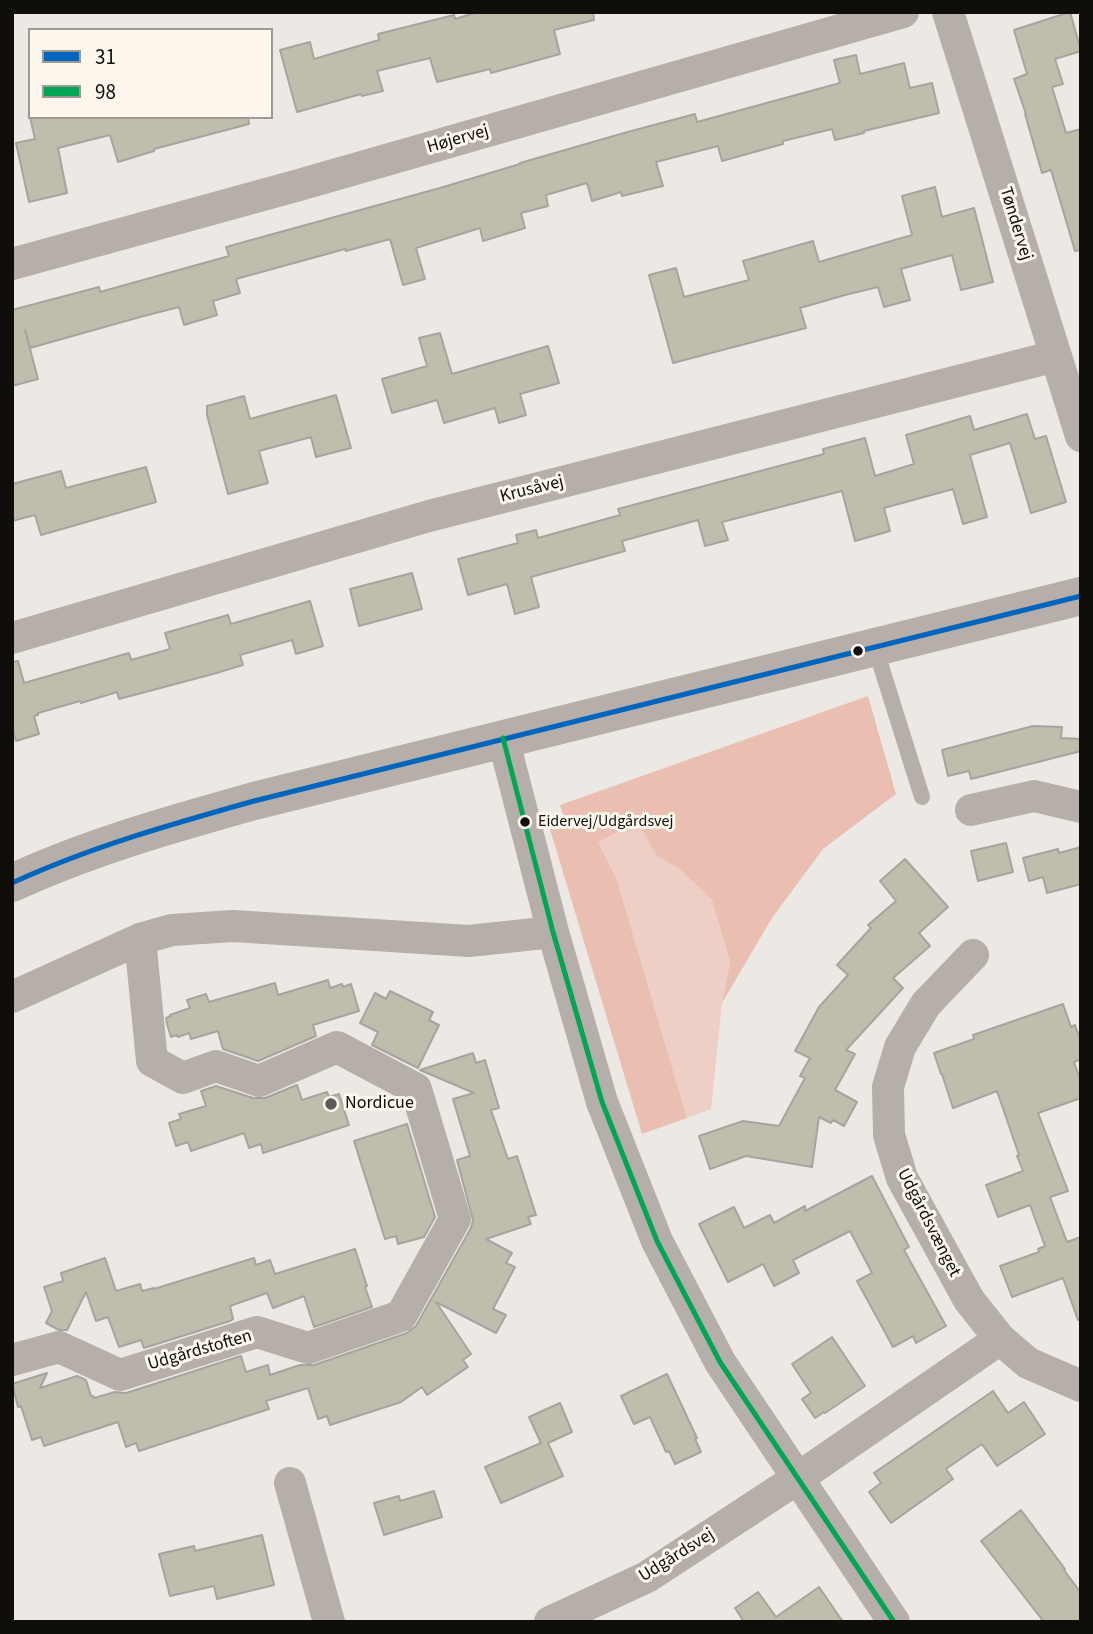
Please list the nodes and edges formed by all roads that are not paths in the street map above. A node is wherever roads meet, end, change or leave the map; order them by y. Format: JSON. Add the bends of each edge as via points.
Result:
{"nodes":[{"id":1,"x":903,"y":12,"type":"edge"},
{"id":2,"x":948,"y":12,"type":"edge"},
{"id":3,"x":12,"y":264,"type":"edge"},
{"id":4,"x":1056,"y":356,"type":"junction"},
{"id":5,"x":1081,"y":436,"type":"edge"},
{"id":6,"x":1081,"y":596,"type":"edge"},
{"id":7,"x":12,"y":638,"type":"edge"},
{"id":8,"x":875,"y":647,"type":"junction"},
{"id":9,"x":503,"y":738,"type":"junction"},
{"id":10,"x":922,"y":797,"type":"dead end"},
{"id":11,"x":1081,"y":807,"type":"edge"},
{"id":12,"x":971,"y":810,"type":"dead end"},
{"id":13,"x":12,"y":883,"type":"edge"},
{"id":14,"x":553,"y":932,"type":"junction"},
{"id":15,"x":140,"y":939,"type":"junction"},
{"id":16,"x":973,"y":955,"type":"dead end"},
{"id":17,"x":12,"y":997,"type":"edge"},
{"id":18,"x":1000,"y":1339,"type":"junction"},
{"id":19,"x":12,"y":1360,"type":"edge"},
{"id":20,"x":1081,"y":1386,"type":"edge"},
{"id":21,"x":798,"y":1478,"type":"junction"},
{"id":22,"x":290,"y":1483,"type":"dead end"},
{"id":23,"x":329,"y":1622,"type":"edge"},
{"id":24,"x":550,"y":1622,"type":"edge"},
{"id":25,"x":894,"y":1622,"type":"edge"}],
"edges":[{"from":1,"to":3,"type":"street","name":"Højervej"},
{"from":2,"to":4,"type":"street","name":"Tøndervej"},
{"from":4,"to":5,"type":"street","name":"Tøndervej"},
{"from":4,"to":7,"type":"street","name":"Krusåvej","via":[[403,523]]},
{"from":6,"to":8,"type":"street"},
{"from":8,"to":9,"type":"street"},
{"from":8,"to":10,"type":"lane"},
{"from":9,"to":13,"type":"street","via":[[155,829]]},
{"from":9,"to":14,"type":"street"},
{"from":11,"to":12,"type":"street","via":[[1034,796]]},
{"from":14,"to":15,"type":"street","via":[[469,941],[233,926],[172,930]]},
{"from":14,"to":21,"type":"street","via":[[602,1102],[657,1241],[720,1362]]},
{"from":15,"to":17,"type":"street"},
{"from":15,"to":19,"type":"street","name":"Udgårdstoften","via":[[152,1060],[183,1078],[216,1066],[258,1081],[337,1047],[416,1089],[455,1219],[401,1316],[307,1348],[257,1332],[120,1375],[60,1348]]},
{"from":16,"to":18,"type":"street","name":"Udgårdsvænget","via":[[926,1004],[900,1047],[888,1087],[888,1135],[902,1178],[969,1300]]},
{"from":18,"to":20,"type":"street","name":"Udgårdsvænget","via":[[1028,1363]]},
{"from":18,"to":21,"type":"street"},
{"from":21,"to":24,"type":"street","name":"Udgårdsvej","via":[[647,1577]]},
{"from":21,"to":25,"type":"street"},
{"from":22,"to":23,"type":"street"}]}
